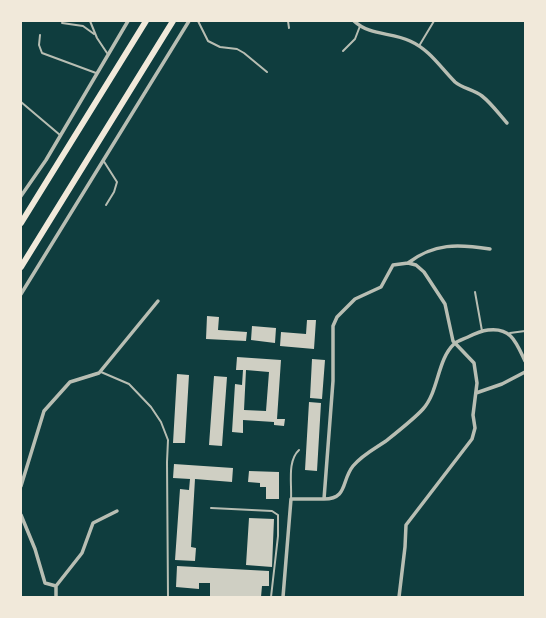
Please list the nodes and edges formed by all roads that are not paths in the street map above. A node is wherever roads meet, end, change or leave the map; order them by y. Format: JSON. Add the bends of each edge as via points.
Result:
{"nodes":[{"id":1,"x":90,"y":21,"type":"edge"},
{"id":2,"x":128,"y":21,"type":"edge"},
{"id":3,"x":146,"y":21,"type":"edge"},
{"id":4,"x":173,"y":21,"type":"edge"},
{"id":5,"x":189,"y":21,"type":"edge"},
{"id":6,"x":198,"y":21,"type":"edge"},
{"id":7,"x":288,"y":21,"type":"edge"},
{"id":8,"x":354,"y":21,"type":"edge"},
{"id":9,"x":434,"y":21,"type":"edge"},
{"id":10,"x":62,"y":23,"type":"dead end"},
{"id":11,"x":360,"y":26,"type":"junction"},
{"id":12,"x":289,"y":28,"type":"dead end"},
{"id":13,"x":95,"y":34,"type":"junction"},
{"id":14,"x":40,"y":35,"type":"dead end"},
{"id":15,"x":419,"y":46,"type":"junction"},
{"id":16,"x":343,"y":51,"type":"dead end"},
{"id":17,"x":107,"y":53,"type":"junction"},
{"id":18,"x":267,"y":72,"type":"dead end"},
{"id":19,"x":96,"y":73,"type":"junction"},
{"id":20,"x":21,"y":102,"type":"edge"},
{"id":21,"x":507,"y":123,"type":"dead end"},
{"id":22,"x":60,"y":134,"type":"junction"},
{"id":23,"x":102,"y":159,"type":"junction"},
{"id":24,"x":21,"y":196,"type":"edge"},
{"id":25,"x":106,"y":205,"type":"dead end"},
{"id":26,"x":21,"y":223,"type":"edge"},
{"id":27,"x":490,"y":249,"type":"dead end"},
{"id":28,"x":408,"y":263,"type":"junction"},
{"id":29,"x":21,"y":267,"type":"edge"},
{"id":30,"x":475,"y":292,"type":"dead end"},
{"id":31,"x":21,"y":294,"type":"edge"},
{"id":32,"x":158,"y":302,"type":"dead end"},
{"id":33,"x":482,"y":331,"type":"junction"},
{"id":34,"x":525,"y":331,"type":"edge"},
{"id":35,"x":510,"y":333,"type":"junction"},
{"id":36,"x":455,"y":343,"type":"junction"},
{"id":37,"x":525,"y":361,"type":"edge"},
{"id":38,"x":101,"y":371,"type":"junction"},
{"id":39,"x":525,"y":372,"type":"edge"},
{"id":40,"x":476,"y":393,"type":"junction"},
{"id":41,"x":298,"y":450,"type":"dead end"},
{"id":42,"x":21,"y":486,"type":"edge"},
{"id":43,"x":291,"y":499,"type":"junction"},
{"id":44,"x":324,"y":499,"type":"junction"},
{"id":45,"x":211,"y":508,"type":"dead end"},
{"id":46,"x":117,"y":511,"type":"dead end"},
{"id":47,"x":21,"y":515,"type":"edge"},
{"id":48,"x":56,"y":586,"type":"junction"},
{"id":49,"x":56,"y":597,"type":"edge"},
{"id":50,"x":168,"y":597,"type":"edge"},
{"id":51,"x":271,"y":597,"type":"edge"},
{"id":52,"x":283,"y":597,"type":"edge"},
{"id":53,"x":398,"y":597,"type":"edge"}],
"edges":[{"from":1,"to":13,"type":"lane"},
{"from":2,"to":17,"type":"street"},
{"from":3,"to":26,"type":"highway"},
{"from":4,"to":29,"type":"highway"},
{"from":5,"to":23,"type":"street"},
{"from":6,"to":18,"type":"lane","via":[[208,41],[220,47],[237,49]]},
{"from":7,"to":12,"type":"lane"},
{"from":8,"to":11,"type":"street"},
{"from":9,"to":15,"type":"lane"},
{"from":10,"to":13,"type":"lane","via":[[83,26]]},
{"from":11,"to":15,"type":"street","via":[[372,32],[404,38]]},
{"from":11,"to":16,"type":"lane","via":[[355,39]]},
{"from":13,"to":17,"type":"lane"},
{"from":14,"to":19,"type":"lane","via":[[39,45],[42,53]]},
{"from":15,"to":21,"type":"street","via":[[458,84],[482,96]]},
{"from":17,"to":19,"type":"street"},
{"from":19,"to":22,"type":"street"},
{"from":20,"to":22,"type":"lane"},
{"from":22,"to":24,"type":"street"},
{"from":23,"to":25,"type":"lane","via":[[117,182]]},
{"from":23,"to":31,"type":"street"},
{"from":27,"to":28,"type":"street","via":[[455,246],[436,248],[422,252]]},
{"from":28,"to":36,"type":"street","via":[[420,268],[445,304]]},
{"from":28,"to":44,"type":"street","via":[[393,265],[381,287],[355,299],[335,320],[332,330],[333,381]]},
{"from":30,"to":33,"type":"lane"},
{"from":32,"to":38,"type":"street"},
{"from":33,"to":35,"type":"street","via":[[495,329]]},
{"from":33,"to":36,"type":"street"},
{"from":34,"to":35,"type":"lane"},
{"from":35,"to":37,"type":"street"},
{"from":36,"to":40,"type":"street","via":[[474,363]]},
{"from":36,"to":44,"type":"street","via":[[444,360],[437,382],[423,409],[387,440],[362,456],[347,475],[339,496]]},
{"from":38,"to":42,"type":"street","via":[[91,377],[70,382],[44,411]]},
{"from":38,"to":50,"type":"lane","via":[[128,384],[151,406],[168,440]]},
{"from":39,"to":40,"type":"street"},
{"from":40,"to":53,"type":"street","via":[[472,415],[475,428],[472,439],[406,525]]},
{"from":41,"to":43,"type":"lane","via":[[292,463]]},
{"from":43,"to":44,"type":"street"},
{"from":43,"to":52,"type":"street"},
{"from":45,"to":51,"type":"lane","via":[[272,512],[278,515]]},
{"from":46,"to":48,"type":"street","via":[[93,523],[82,553]]},
{"from":47,"to":48,"type":"street","via":[[45,583]]},
{"from":48,"to":49,"type":"street"}]}
